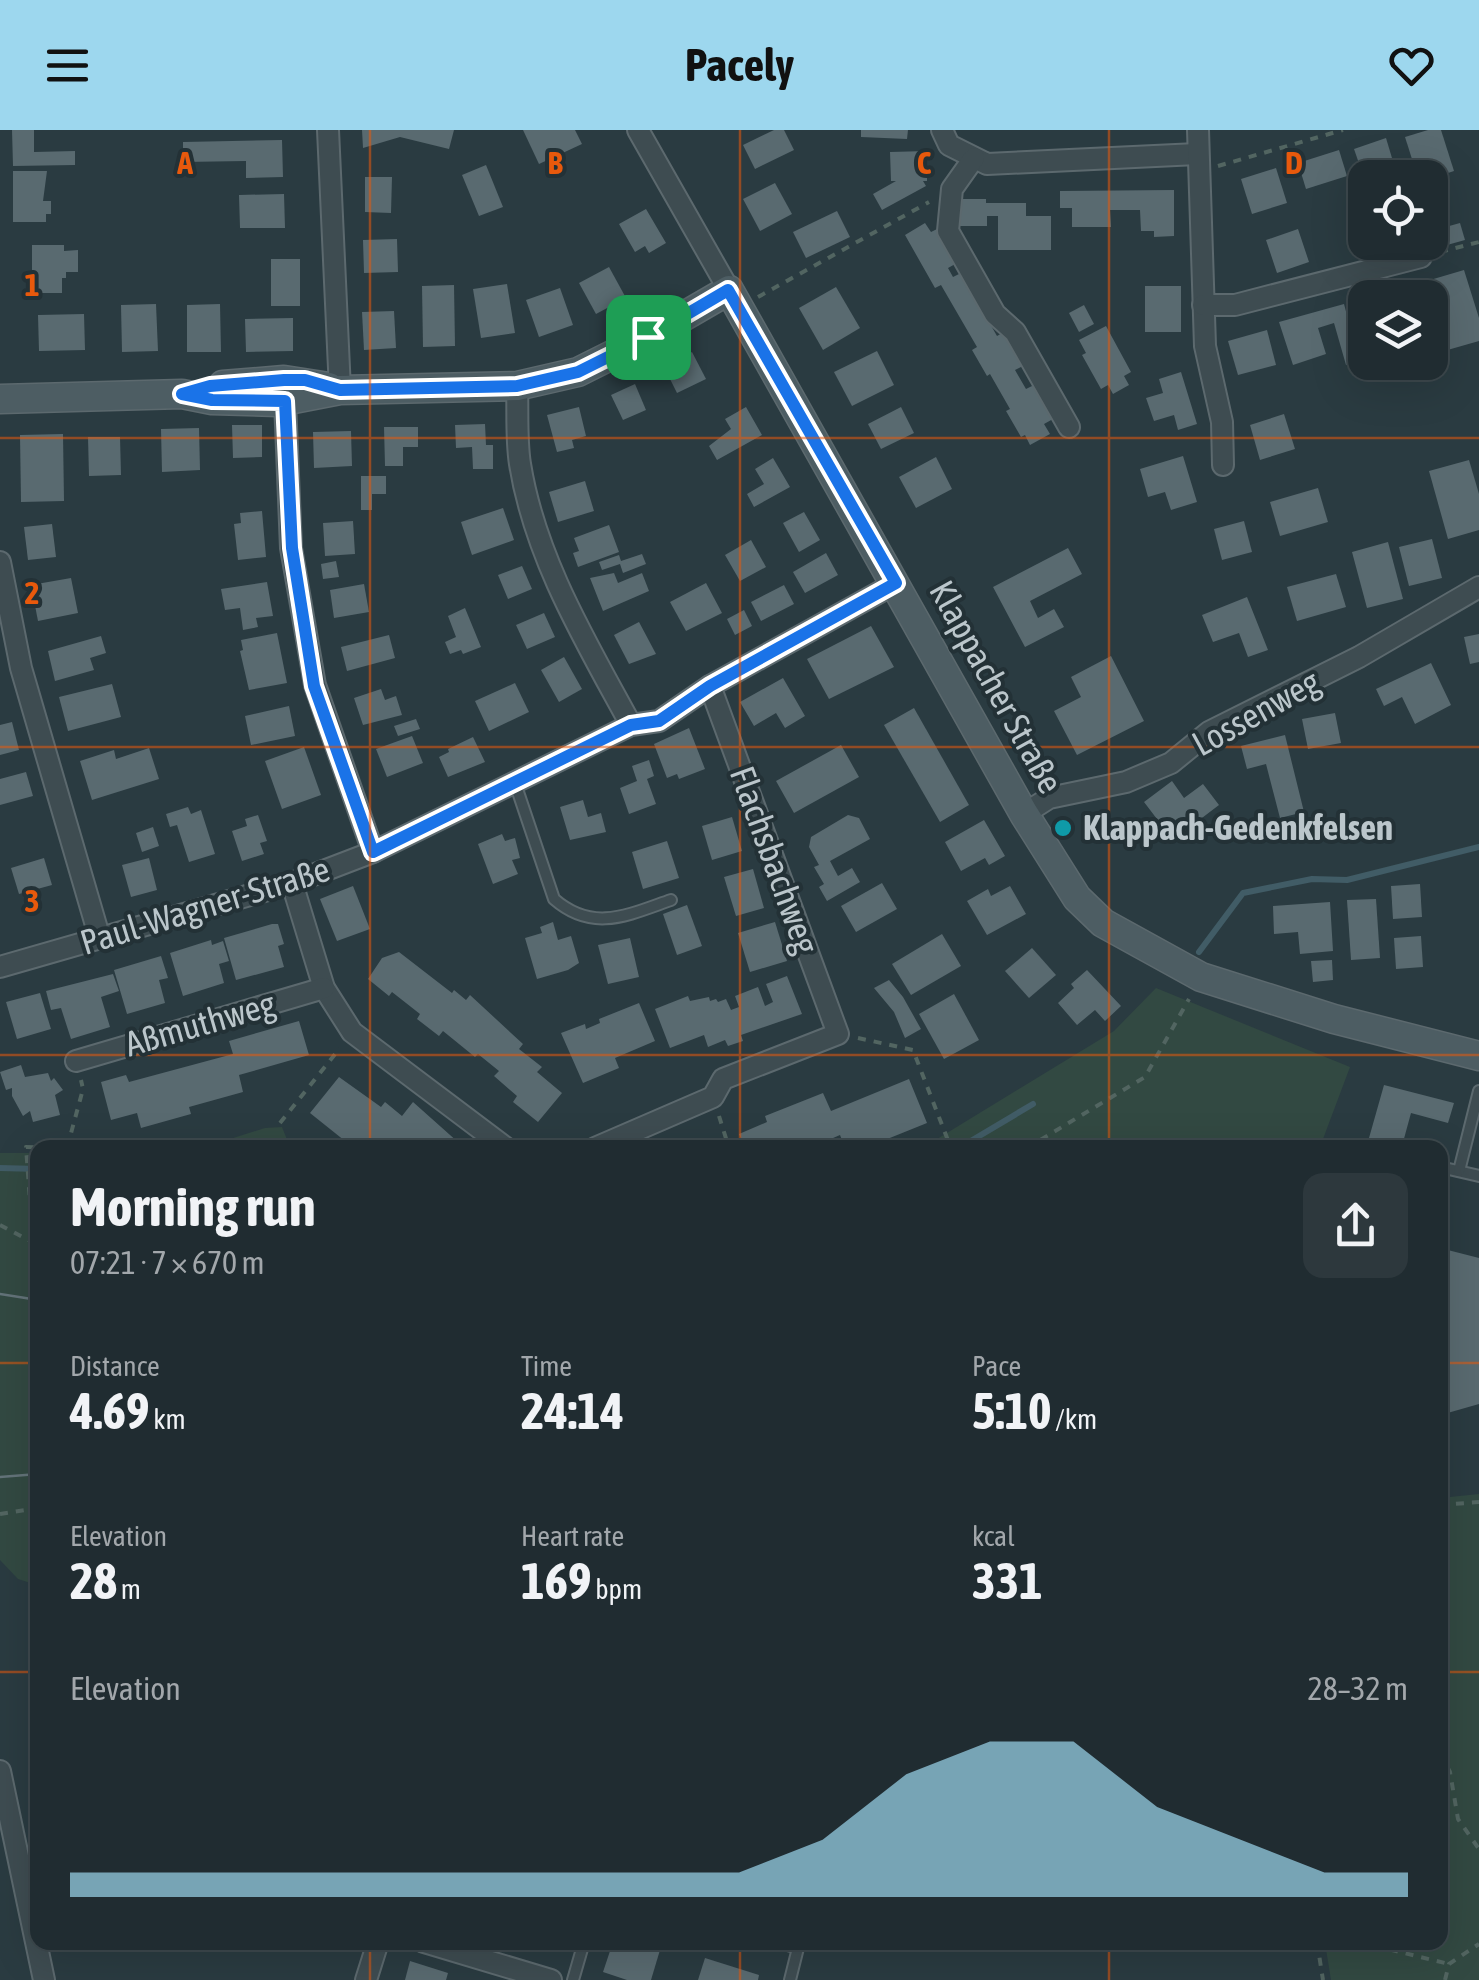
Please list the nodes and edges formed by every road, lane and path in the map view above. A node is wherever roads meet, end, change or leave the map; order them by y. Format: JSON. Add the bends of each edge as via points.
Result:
{"nodes":[{"id":1,"x":328,"y":130,"type":"edge"},
{"id":2,"x":638,"y":130,"type":"edge"},
{"id":3,"x":942,"y":130,"type":"edge"},
{"id":4,"x":1198,"y":130,"type":"edge"},
{"id":5,"x":1343,"y":130,"type":"edge"},
{"id":6,"x":974,"y":158,"type":"junction"},
{"id":7,"x":1198,"y":163,"type":"junction"},
{"id":8,"x":952,"y":189,"type":"junction"},
{"id":9,"x":1479,"y":242,"type":"edge"},
{"id":10,"x":1448,"y":249,"type":"edge"},
{"id":11,"x":1406,"y":260,"type":"edge"},
{"id":12,"x":741,"y":295,"type":"junction"},
{"id":13,"x":1203,"y":305,"type":"junction"},
{"id":14,"x":517,"y":386,"type":"junction"},
{"id":15,"x":340,"y":390,"type":"junction"},
{"id":16,"x":182,"y":394,"type":"junction"},
{"id":17,"x":0,"y":399,"type":"edge"},
{"id":18,"x":285,"y":401,"type":"junction"},
{"id":19,"x":1069,"y":427,"type":"dead end"},
{"id":20,"x":1223,"y":466,"type":"dead end"},
{"id":21,"x":0,"y":562,"type":"edge"},
{"id":22,"x":896,"y":583,"type":"junction"},
{"id":23,"x":1479,"y":587,"type":"edge"},
{"id":24,"x":710,"y":686,"type":"junction"},
{"id":25,"x":631,"y":725,"type":"junction"},
{"id":26,"x":515,"y":782,"type":"junction"},
{"id":27,"x":1024,"y":814,"type":"junction"},
{"id":28,"x":373,"y":852,"type":"junction"},
{"id":29,"x":292,"y":883,"type":"junction"},
{"id":30,"x":671,"y":900,"type":"dead end"},
{"id":31,"x":100,"y":940,"type":"junction"},
{"id":32,"x":0,"y":967,"type":"edge"},
{"id":33,"x":1201,"y":977,"type":"junction"},
{"id":34,"x":324,"y":988,"type":"junction"},
{"id":35,"x":352,"y":1032,"type":"junction"},
{"id":36,"x":838,"y":1034,"type":"junction"},
{"id":37,"x":1479,"y":1056,"type":"edge"},
{"id":38,"x":76,"y":1061,"type":"joint"},
{"id":39,"x":1479,"y":1091,"type":"edge"},
{"id":40,"x":713,"y":1097,"type":"junction"},
{"id":41,"x":280,"y":1123,"type":"dead end"},
{"id":42,"x":68,"y":1140,"type":"edge"},
{"id":43,"x":495,"y":1140,"type":"edge"},
{"id":44,"x":614,"y":1140,"type":"edge"},
{"id":45,"x":726,"y":1140,"type":"edge"},
{"id":46,"x":944,"y":1140,"type":"edge"},
{"id":47,"x":1040,"y":1140,"type":"edge"},
{"id":48,"x":30,"y":1146,"type":"edge"},
{"id":49,"x":1448,"y":1169,"type":"edge"},
{"id":50,"x":1458,"y":1171,"type":"junction"},
{"id":51,"x":1479,"y":1176,"type":"edge"},
{"id":52,"x":30,"y":1185,"type":"edge"},
{"id":53,"x":0,"y":1225,"type":"edge"},
{"id":54,"x":30,"y":1241,"type":"edge"},
{"id":55,"x":1479,"y":1502,"type":"edge"},
{"id":56,"x":1448,"y":1504,"type":"edge"},
{"id":57,"x":30,"y":1509,"type":"edge"},
{"id":58,"x":0,"y":1514,"type":"edge"},
{"id":59,"x":1448,"y":1768,"type":"edge"},
{"id":60,"x":0,"y":1771,"type":"edge"},
{"id":61,"x":1479,"y":1849,"type":"edge"},
{"id":62,"x":30,"y":1914,"type":"edge"},
{"id":63,"x":1479,"y":1944,"type":"edge"},
{"id":64,"x":38,"y":1950,"type":"edge"},
{"id":65,"x":375,"y":1950,"type":"edge"},
{"id":66,"x":451,"y":1950,"type":"edge"},
{"id":67,"x":582,"y":1950,"type":"edge"},
{"id":68,"x":798,"y":1950,"type":"edge"},
{"id":69,"x":1318,"y":1950,"type":"edge"},
{"id":70,"x":1392,"y":1950,"type":"edge"},
{"id":71,"x":1449,"y":1964,"type":"junction"},
{"id":72,"x":44,"y":1980,"type":"edge"},
{"id":73,"x":366,"y":1980,"type":"edge"},
{"id":74,"x":551,"y":1980,"type":"edge"},
{"id":75,"x":573,"y":1980,"type":"edge"},
{"id":76,"x":790,"y":1980,"type":"edge"},
{"id":77,"x":1323,"y":1980,"type":"edge"},
{"id":78,"x":1445,"y":1980,"type":"edge"}],
"edges":[{"from":1,"to":15,"type":"street"},
{"from":2,"to":12,"type":"street","name":"Klappacher Straße"},
{"from":3,"to":6,"type":"street","via":[[948,145]]},
{"from":4,"to":7,"type":"street"},
{"from":5,"to":7,"type":"path"},
{"from":6,"to":7,"type":"street","via":[[987,164]]},
{"from":6,"to":8,"type":"street"},
{"from":7,"to":13,"type":"street"},
{"from":8,"to":12,"type":"path"},
{"from":8,"to":19,"type":"street","via":[[948,231]]},
{"from":9,"to":10,"type":"path"},
{"from":11,"to":13,"type":"street","via":[[1235,305]]},
{"from":12,"to":14,"type":"main road","via":[[578,372]]},
{"from":12,"to":22,"type":"main road","name":"Klappacher Straße"},
{"from":13,"to":20,"type":"street"},
{"from":14,"to":15,"type":"main road"},
{"from":14,"to":25,"type":"street","via":[[520,461],[532,514],[564,600]]},
{"from":15,"to":16,"type":"main road","via":[[284,380]]},
{"from":15,"to":18,"type":"main road"},
{"from":16,"to":17,"type":"main road"},
{"from":16,"to":18,"type":"main road"},
{"from":18,"to":28,"type":"street","via":[[292,548],[314,686]]},
{"from":21,"to":31,"type":"street","via":[[21,668]]},
{"from":22,"to":24,"type":"street","name":"Paul-Wagner-Straße"},
{"from":22,"to":27,"type":"main road","name":"Klappacher Straße"},
{"from":23,"to":27,"type":"street","name":"Lossenweg","via":[[1359,658],[1208,732],[1172,763],[1126,782],[1050,798]]},
{"from":24,"to":25,"type":"street","name":"Paul-Wagner-Straße","via":[[659,721]]},
{"from":24,"to":36,"type":"street","name":"Flachsbachweg"},
{"from":25,"to":26,"type":"street","name":"Paul-Wagner-Straße"},
{"from":26,"to":28,"type":"street","name":"Paul-Wagner-Straße"},
{"from":26,"to":30,"type":"lane","via":[[554,898],[568,910],[613,921]]},
{"from":27,"to":33,"type":"main road","name":"Klappacher Straße","via":[[1064,880],[1096,917]]},
{"from":28,"to":29,"type":"street","name":"Paul-Wagner-Straße"},
{"from":29,"to":31,"type":"street","name":"Paul-Wagner-Straße"},
{"from":29,"to":34,"type":"street"},
{"from":31,"to":32,"type":"street","name":"Paul-Wagner-Straße"},
{"from":33,"to":37,"type":"main road","name":"Klappacher Straße"},
{"from":33,"to":47,"type":"path","via":[[1145,1077]]},
{"from":34,"to":35,"type":"street"},
{"from":34,"to":38,"type":"street","name":"Aßmuthweg"},
{"from":35,"to":41,"type":"path"},
{"from":35,"to":43,"type":"street"},
{"from":36,"to":40,"type":"street","via":[[723,1079]]},
{"from":36,"to":46,"type":"path","via":[[913,1050]]},
{"from":38,"to":42,"type":"path","via":[[83,1089]]},
{"from":39,"to":50,"type":"lane"},
{"from":40,"to":44,"type":"street"},
{"from":40,"to":45,"type":"path"},
{"from":48,"to":52,"type":"path"},
{"from":49,"to":50,"type":"lane"},
{"from":50,"to":51,"type":"lane"},
{"from":53,"to":54,"type":"path"},
{"from":55,"to":56,"type":"path"},
{"from":57,"to":58,"type":"path"},
{"from":59,"to":61,"type":"path","via":[[1458,1820]]},
{"from":60,"to":62,"type":"street"},
{"from":63,"to":71,"type":"path"},
{"from":64,"to":72,"type":"street"},
{"from":65,"to":73,"type":"street"},
{"from":66,"to":74,"type":"street"},
{"from":67,"to":75,"type":"lane"},
{"from":68,"to":76,"type":"lane"},
{"from":69,"to":77,"type":"path"},
{"from":70,"to":71,"type":"path"},
{"from":71,"to":78,"type":"path"}]}
